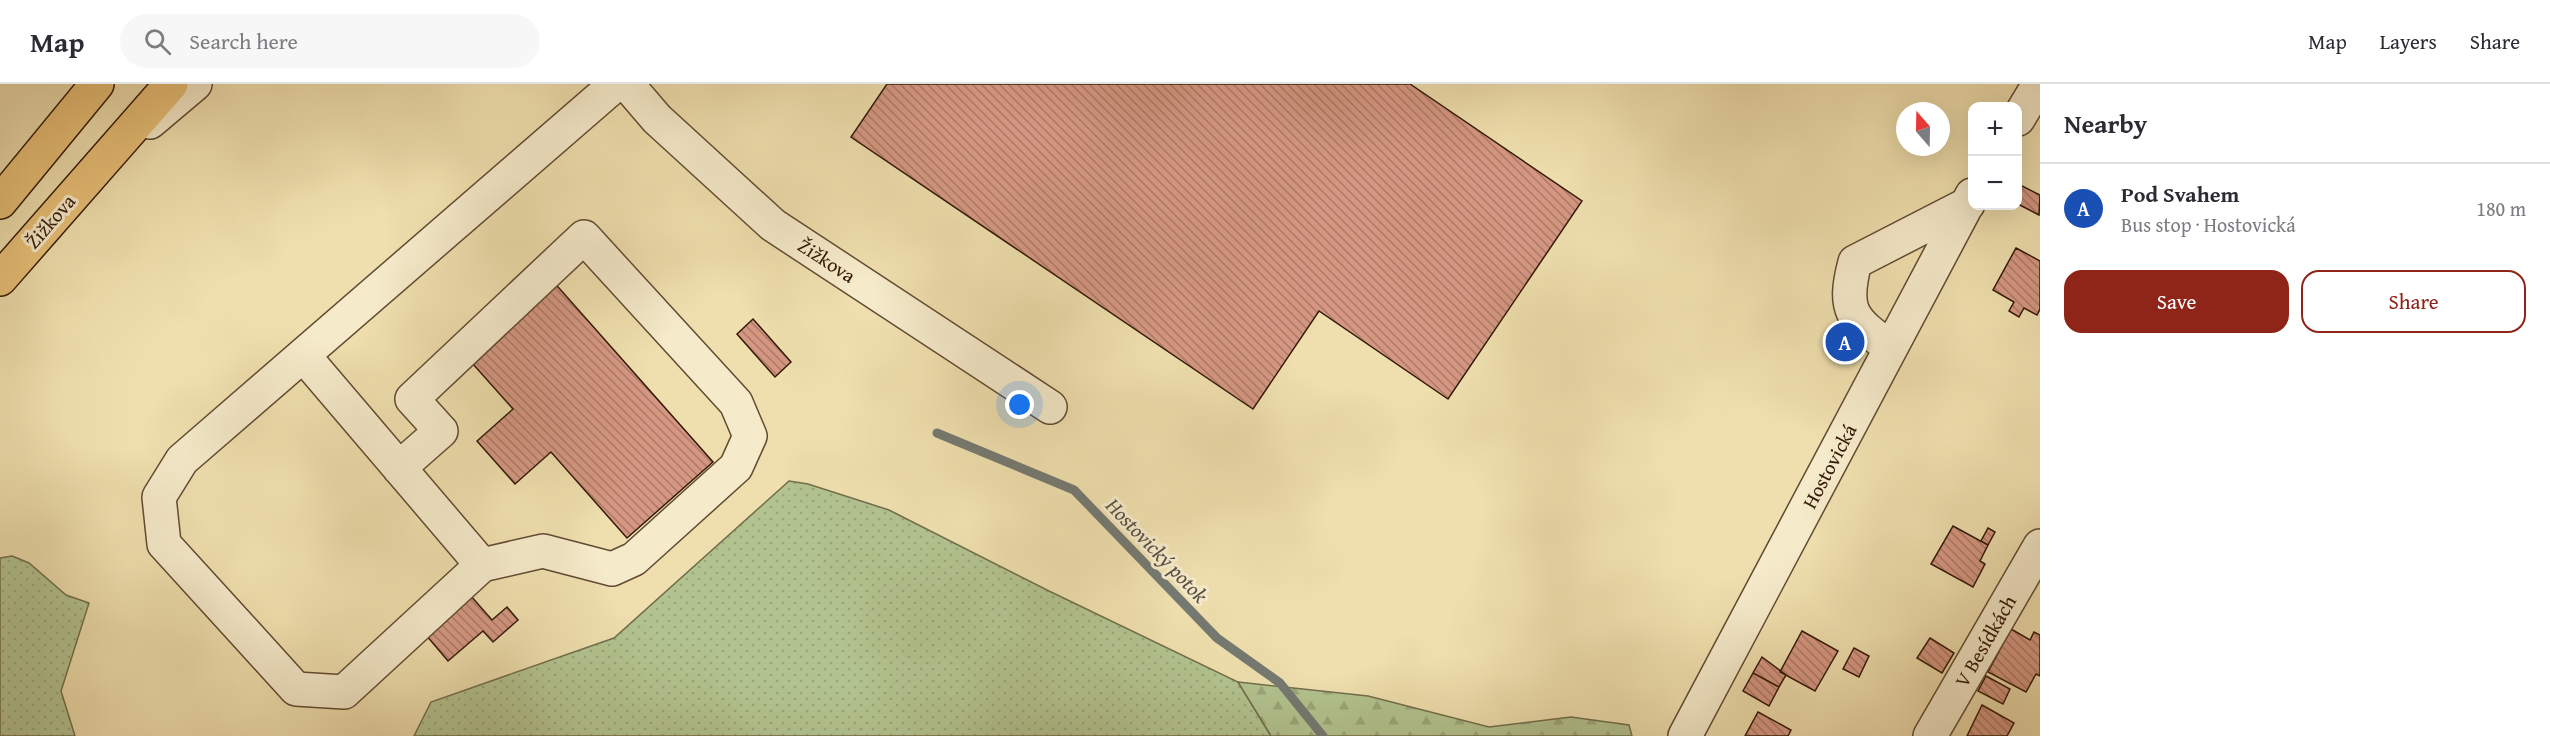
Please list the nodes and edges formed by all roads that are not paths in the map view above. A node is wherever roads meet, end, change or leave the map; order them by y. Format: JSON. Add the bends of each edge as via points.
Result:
{"nodes":[{"id":1,"x":97,"y":84,"type":"edge"},
{"id":2,"x":171,"y":84,"type":"edge"},
{"id":3,"x":195,"y":84,"type":"edge"},
{"id":4,"x":616,"y":84,"type":"edge"},
{"id":5,"x":627,"y":84,"type":"edge"},
{"id":6,"x":2039,"y":84,"type":"edge"},
{"id":7,"x":2022,"y":112,"type":"edge"},
{"id":8,"x":100,"y":164,"type":"junction"},
{"id":9,"x":1968,"y":201,"type":"edge"},
{"id":10,"x":0,"y":202,"type":"edge"},
{"id":11,"x":1968,"y":204,"type":"edge"},
{"id":12,"x":0,"y":279,"type":"edge"},
{"id":13,"x":1891,"y":348,"type":"junction"},
{"id":14,"x":303,"y":355,"type":"junction"},
{"id":15,"x":1050,"y":407,"type":"dead end"},
{"id":16,"x":399,"y":468,"type":"junction"},
{"id":17,"x":2040,"y":546,"type":"edge"},
{"id":18,"x":482,"y":565,"type":"junction"},
{"id":19,"x":1685,"y":736,"type":"edge"},
{"id":20,"x":1930,"y":736,"type":"edge"}],
"edges":[{"from":1,"to":10,"type":"main road"},
{"from":2,"to":8,"type":"main road","name":"Žižkova"},
{"from":3,"to":8,"type":"street","name":"Žižkova"},
{"from":4,"to":14,"type":"street"},
{"from":5,"to":15,"type":"street","name":"Žižkova","via":[[657,119],[773,225]]},
{"from":6,"to":7,"type":"street"},
{"from":8,"to":12,"type":"main road","name":"Žižkova"},
{"from":9,"to":13,"type":"street","via":[[1856,262],[1849,287],[1850,308],[1864,328]]},
{"from":11,"to":13,"type":"street","name":"Hostovická"},
{"from":13,"to":19,"type":"street","name":"Hostovická"},
{"from":14,"to":16,"type":"street"},
{"from":14,"to":18,"type":"street","via":[[182,460],[159,497],[164,544],[296,689],[344,692]]},
{"from":16,"to":18,"type":"street"},
{"from":16,"to":18,"type":"street","via":[[441,430],[412,399],[584,237],[736,403],[750,436],[736,467],[634,559],[612,569],[543,551]]},
{"from":17,"to":20,"type":"street","name":"V Besídkách"}]}
